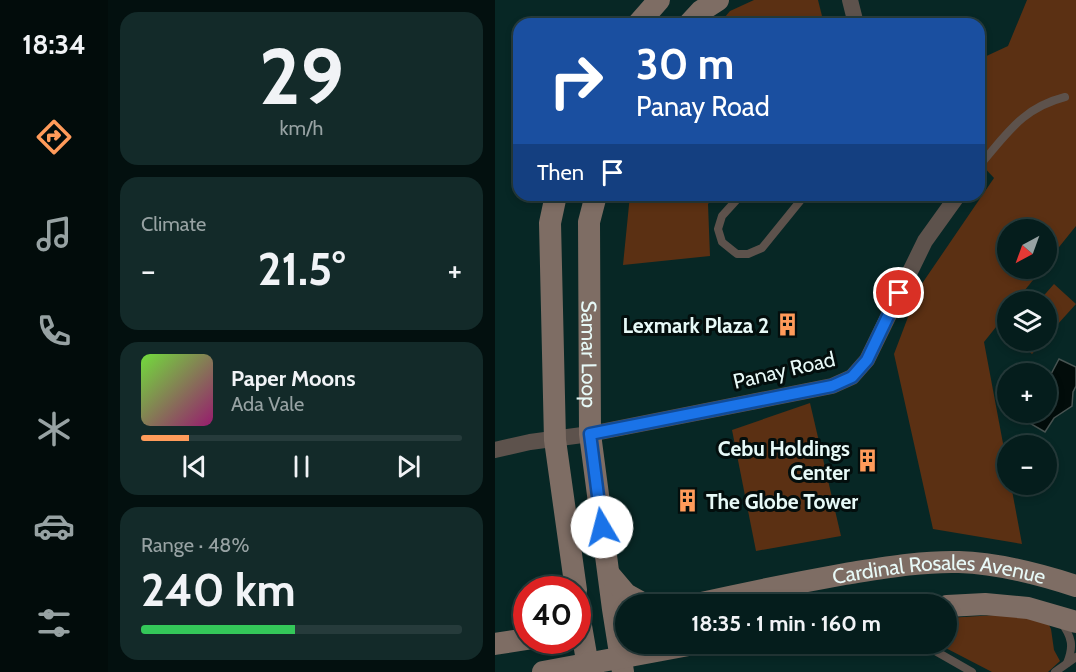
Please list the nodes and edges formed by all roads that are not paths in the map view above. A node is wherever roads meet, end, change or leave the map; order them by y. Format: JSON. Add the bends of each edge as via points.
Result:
{"nodes":[{"id":1,"x":660,"y":0,"type":"edge"},
{"id":2,"x":718,"y":0,"type":"edge"},
{"id":3,"x":850,"y":0,"type":"edge"},
{"id":4,"x":644,"y":18,"type":"edge"},
{"id":5,"x":695,"y":18,"type":"edge"},
{"id":6,"x":854,"y":18,"type":"edge"},
{"id":7,"x":1065,"y":97,"type":"dead end"},
{"id":8,"x":985,"y":159,"type":"edge"},
{"id":9,"x":555,"y":201,"type":"edge"},
{"id":10,"x":594,"y":201,"type":"edge"},
{"id":11,"x":736,"y":201,"type":"edge"},
{"id":12,"x":800,"y":201,"type":"edge"},
{"id":13,"x":954,"y":201,"type":"edge"},
{"id":14,"x":590,"y":434,"type":"junction"},
{"id":15,"x":555,"y":440,"type":"junction"},
{"id":16,"x":495,"y":450,"type":"edge"},
{"id":17,"x":609,"y":574,"type":"junction"},
{"id":18,"x":573,"y":576,"type":"edge"},
{"id":19,"x":1076,"y":586,"type":"edge"},
{"id":20,"x":626,"y":594,"type":"edge"},
{"id":21,"x":742,"y":594,"type":"edge"},
{"id":22,"x":615,"y":600,"type":"edge"},
{"id":23,"x":957,"y":605,"type":"edge"},
{"id":24,"x":1066,"y":619,"type":"edge"},
{"id":25,"x":615,"y":623,"type":"edge"},
{"id":26,"x":591,"y":627,"type":"edge"},
{"id":27,"x":513,"y":641,"type":"edge"},
{"id":28,"x":495,"y":644,"type":"edge"},
{"id":29,"x":652,"y":654,"type":"edge"},
{"id":30,"x":663,"y":654,"type":"edge"},
{"id":31,"x":940,"y":654,"type":"edge"},
{"id":32,"x":1076,"y":657,"type":"edge"},
{"id":33,"x":1067,"y":663,"type":"junction"},
{"id":34,"x":622,"y":665,"type":"edge"},
{"id":35,"x":588,"y":668,"type":"edge"},
{"id":36,"x":543,"y":672,"type":"edge"},
{"id":37,"x":648,"y":672,"type":"edge"},
{"id":38,"x":972,"y":672,"type":"edge"},
{"id":39,"x":1055,"y":672,"type":"edge"}],
"edges":[{"from":1,"to":4,"type":"street"},
{"from":2,"to":5,"type":"street"},
{"from":3,"to":6,"type":"street"},
{"from":7,"to":8,"type":"lane","via":[[1032,110]]},
{"from":9,"to":15,"type":"street","name":"Samar Loop","via":[[550,223]]},
{"from":10,"to":14,"type":"street","name":"Samar Loop","via":[[589,222]]},
{"from":11,"to":12,"type":"lane","via":[[722,216],[718,229],[722,242],[737,254],[762,248]]},
{"from":13,"to":14,"type":"street","name":"Panay Road","via":[[925,241],[867,360],[852,377],[832,386]]},
{"from":14,"to":15,"type":"street","name":"Panay Road"},
{"from":14,"to":17,"type":"street","name":"Samar Loop"},
{"from":15,"to":16,"type":"street","name":"Panay Road"},
{"from":15,"to":18,"type":"street","name":"Samar Loop"},
{"from":17,"to":20,"type":"street"},
{"from":17,"to":22,"type":"street","name":"Samar Loop"},
{"from":19,"to":21,"type":"street","name":"Cardinal Rosales Avenue","via":[[993,565],[960,562],[907,564]]},
{"from":23,"to":24,"type":"street","name":"Cardinal Rosales Avenue","via":[[1028,608]]},
{"from":24,"to":33,"type":"lane","via":[[1071,642]]},
{"from":25,"to":26,"type":"street"},
{"from":27,"to":28,"type":"street"},
{"from":29,"to":34,"type":"street"},
{"from":30,"to":37,"type":"street"},
{"from":31,"to":38,"type":"lane"},
{"from":32,"to":33,"type":"lane"},
{"from":33,"to":39,"type":"lane"},
{"from":34,"to":35,"type":"street"},
{"from":35,"to":36,"type":"street"}]}
